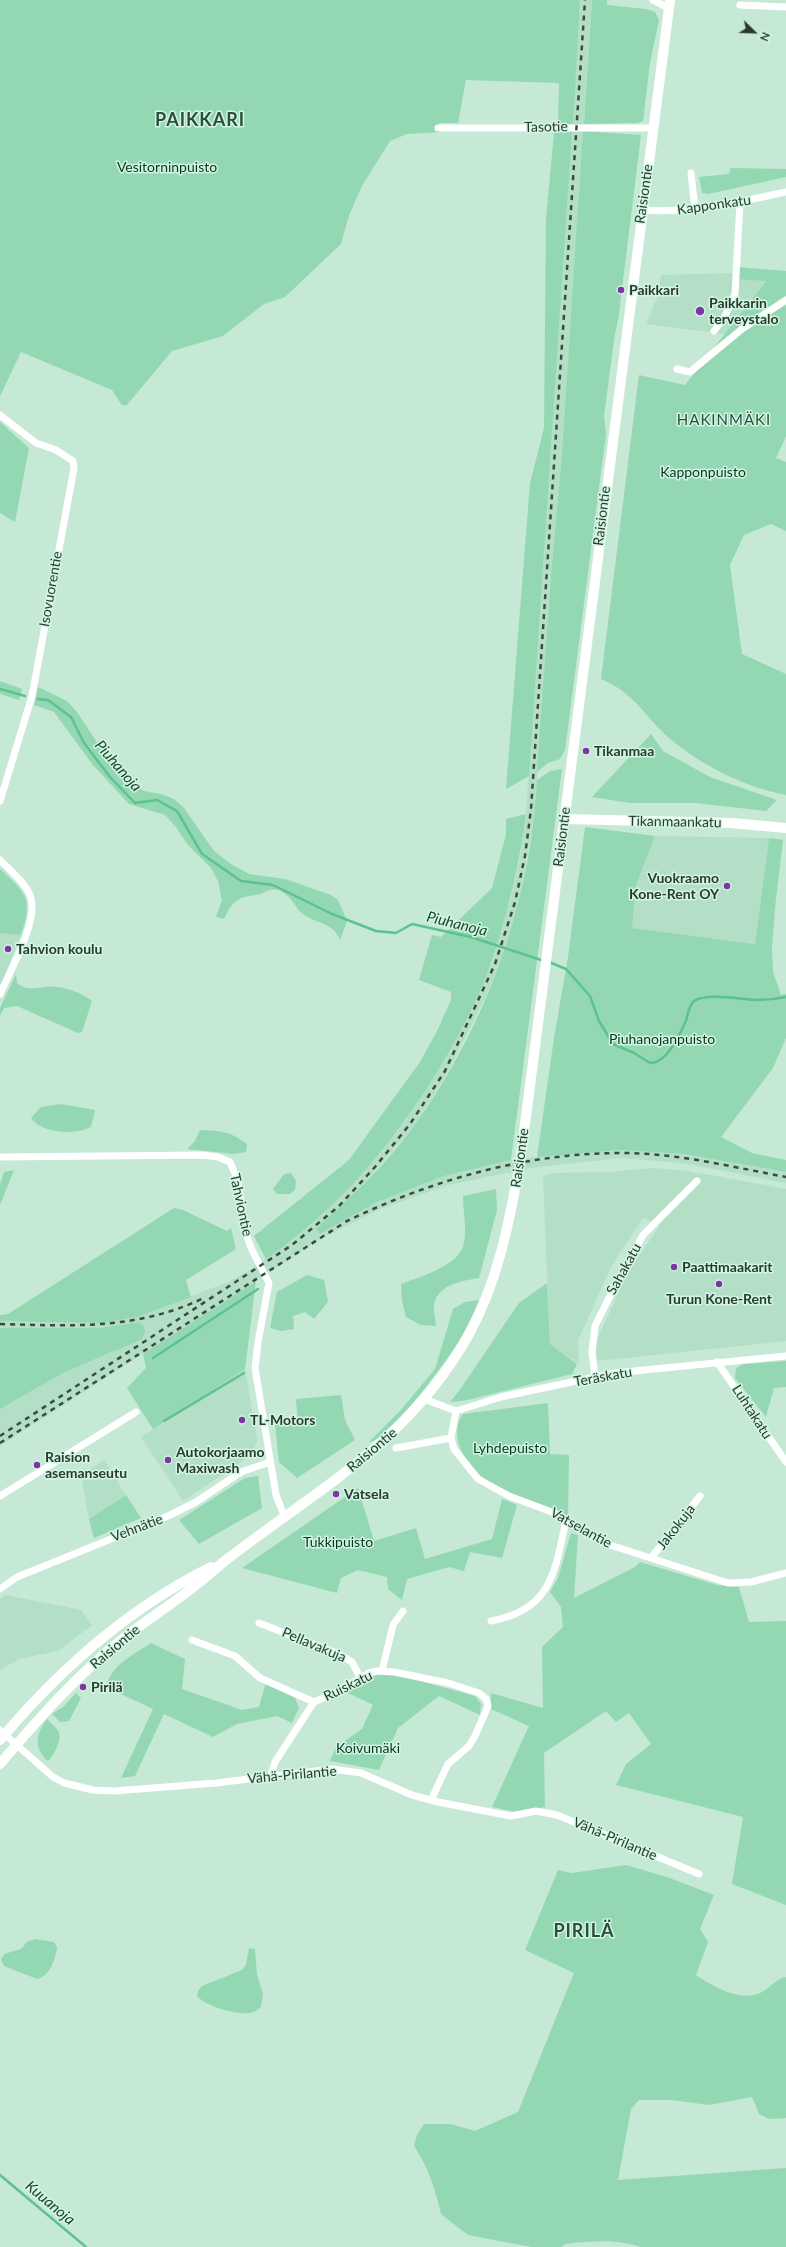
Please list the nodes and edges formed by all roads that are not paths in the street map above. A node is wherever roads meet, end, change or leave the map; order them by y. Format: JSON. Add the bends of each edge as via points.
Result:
{"nodes":[{"id":1,"x":653,"y":0,"type":"edge"},
{"id":2,"x":670,"y":4,"type":"edge"},
{"id":3,"x":740,"y":5,"type":"dead end"},
{"id":4,"x":786,"y":7,"type":"edge"},
{"id":5,"x":438,"y":128,"type":"dead end"},
{"id":6,"x":653,"y":128,"type":"junction"},
{"id":7,"x":691,"y":174,"type":"dead end"},
{"id":8,"x":786,"y":192,"type":"edge"},
{"id":9,"x":740,"y":202,"type":"junction"},
{"id":10,"x":695,"y":209,"type":"junction"},
{"id":11,"x":642,"y":210,"type":"junction"},
{"id":12,"x":786,"y":300,"type":"edge"},
{"id":13,"x":714,"y":331,"type":"dead end"},
{"id":14,"x":677,"y":369,"type":"dead end"},
{"id":15,"x":0,"y":415,"type":"edge"},
{"id":16,"x":0,"y":800,"type":"edge"},
{"id":17,"x":564,"y":819,"type":"junction"},
{"id":18,"x":786,"y":828,"type":"edge"},
{"id":19,"x":0,"y":860,"type":"edge"},
{"id":20,"x":0,"y":994,"type":"edge"},
{"id":21,"x":0,"y":1157,"type":"edge"},
{"id":22,"x":697,"y":1181,"type":"dead end"},
{"id":23,"x":786,"y":1356,"type":"edge"},
{"id":24,"x":718,"y":1362,"type":"junction"},
{"id":25,"x":595,"y":1377,"type":"junction"},
{"id":26,"x":424,"y":1399,"type":"junction"},
{"id":27,"x":456,"y":1411,"type":"junction"},
{"id":28,"x":136,"y":1412,"type":"dead end"},
{"id":29,"x":451,"y":1438,"type":"junction"},
{"id":30,"x":396,"y":1448,"type":"dead end"},
{"id":31,"x":270,"y":1462,"type":"junction"},
{"id":32,"x":786,"y":1462,"type":"edge"},
{"id":33,"x":0,"y":1496,"type":"edge"},
{"id":34,"x":700,"y":1496,"type":"dead end"},
{"id":35,"x":285,"y":1518,"type":"junction"},
{"id":36,"x":566,"y":1520,"type":"junction"},
{"id":37,"x":651,"y":1558,"type":"junction"},
{"id":38,"x":226,"y":1560,"type":"junction"},
{"id":39,"x":786,"y":1573,"type":"edge"},
{"id":40,"x":0,"y":1589,"type":"edge"},
{"id":41,"x":403,"y":1611,"type":"dead end"},
{"id":42,"x":491,"y":1621,"type":"dead end"},
{"id":43,"x":259,"y":1623,"type":"dead end"},
{"id":44,"x":192,"y":1640,"type":"dead end"},
{"id":45,"x":382,"y":1671,"type":"junction"},
{"id":46,"x":360,"y":1677,"type":"junction"},
{"id":47,"x":314,"y":1702,"type":"junction"},
{"id":48,"x":2,"y":1735,"type":"edge"},
{"id":49,"x":16,"y":1744,"type":"junction"},
{"id":50,"x":0,"y":1764,"type":"edge"},
{"id":51,"x":271,"y":1775,"type":"junction"},
{"id":52,"x":431,"y":1800,"type":"junction"},
{"id":53,"x":698,"y":1874,"type":"dead end"}],
"edges":[{"from":1,"to":2,"type":"street"},
{"from":2,"to":6,"type":"main road","name":"Raisiontie"},
{"from":3,"to":4,"type":"street"},
{"from":5,"to":6,"type":"street","name":"Tasotie"},
{"from":6,"to":11,"type":"main road","name":"Raisiontie"},
{"from":7,"to":10,"type":"street"},
{"from":8,"to":9,"type":"street","name":"Kapponkatu"},
{"from":9,"to":10,"type":"street","name":"Kapponkatu"},
{"from":9,"to":13,"type":"street","via":[[735,294],[725,316]]},
{"from":10,"to":11,"type":"street","name":"Kapponkatu","via":[[664,212]]},
{"from":11,"to":17,"type":"main road","name":"Raisiontie"},
{"from":12,"to":14,"type":"street","via":[[742,329],[690,372]]},
{"from":15,"to":16,"type":"street","name":"Isovuorentie","via":[[36,443],[67,456],[73,461],[74,468],[32,696]]},
{"from":17,"to":18,"type":"main road","name":"Tikanmaankatu","via":[[731,823]]},
{"from":17,"to":26,"type":"main road","name":"Raisiontie","via":[[520,1163],[503,1249],[491,1287],[468,1336]]},
{"from":19,"to":20,"type":"street","via":[[25,886],[32,907],[31,920]]},
{"from":21,"to":31,"type":"street","name":"Tahviontie","via":[[211,1156],[230,1162],[238,1181],[245,1230],[269,1283],[255,1368]]},
{"from":22,"to":25,"type":"street","name":"Sahakatu","via":[[643,1235],[608,1298],[595,1326],[592,1352]]},
{"from":23,"to":24,"type":"street","name":"Teräskatu"},
{"from":24,"to":25,"type":"street","name":"Teräskatu"},
{"from":24,"to":32,"type":"street","name":"Luhtakatu"},
{"from":25,"to":27,"type":"street","name":"Teräskatu"},
{"from":26,"to":27,"type":"street"},
{"from":26,"to":35,"type":"main road","name":"Raisiontie","via":[[379,1446]]},
{"from":27,"to":29,"type":"street"},
{"from":28,"to":33,"type":"street"},
{"from":29,"to":30,"type":"street"},
{"from":29,"to":36,"type":"street","name":"Vatselantie","via":[[460,1458],[484,1484],[508,1496],[542,1507]]},
{"from":31,"to":35,"type":"street","name":"Tahviontie","via":[[276,1495]]},
{"from":31,"to":40,"type":"street","name":"Vehnätie","via":[[241,1472],[196,1502],[168,1516],[17,1577]]},
{"from":34,"to":37,"type":"street","name":"Jakokuja"},
{"from":35,"to":38,"type":"main road","name":"Raisiontie"},
{"from":36,"to":37,"type":"street","name":"Vatselantie","via":[[607,1544]]},
{"from":36,"to":42,"type":"street","via":[[555,1573],[540,1599],[504,1619]]},
{"from":37,"to":39,"type":"street","name":"Vatselantie","via":[[728,1583],[751,1582]]},
{"from":38,"to":48,"type":"main road","name":"Raisiontie","via":[[162,1594],[112,1630],[78,1659]]},
{"from":38,"to":49,"type":"main road","name":"Raisiontie","via":[[106,1653]]},
{"from":41,"to":45,"type":"street","via":[[394,1624]]},
{"from":43,"to":46,"type":"street","name":"Pellavakuja","via":[[337,1653],[352,1662]]},
{"from":44,"to":47,"type":"street","via":[[234,1656],[260,1678]]},
{"from":45,"to":46,"type":"street","name":"Ruiskatu"},
{"from":45,"to":52,"type":"street","name":"Ruiskatu","via":[[448,1683],[479,1693],[486,1699],[488,1706],[475,1736],[469,1746],[448,1764]]},
{"from":46,"to":47,"type":"street","name":"Ruiskatu"},
{"from":47,"to":51,"type":"street","name":"Ruiskatu","via":[[276,1762]]},
{"from":48,"to":49,"type":"street","name":"Vähä-Pirilantie"},
{"from":49,"to":50,"type":"main road","name":"Raisiontie"},
{"from":49,"to":51,"type":"street","name":"Vähä-Pirilantie","via":[[53,1777],[64,1783],[93,1790],[114,1791],[216,1783]]},
{"from":51,"to":52,"type":"street","name":"Vähä-Pirilantie","via":[[346,1770],[368,1775],[412,1795]]},
{"from":52,"to":53,"type":"street","name":"Vähä-Pirilantie","via":[[511,1816],[536,1811],[557,1815]]}]}
